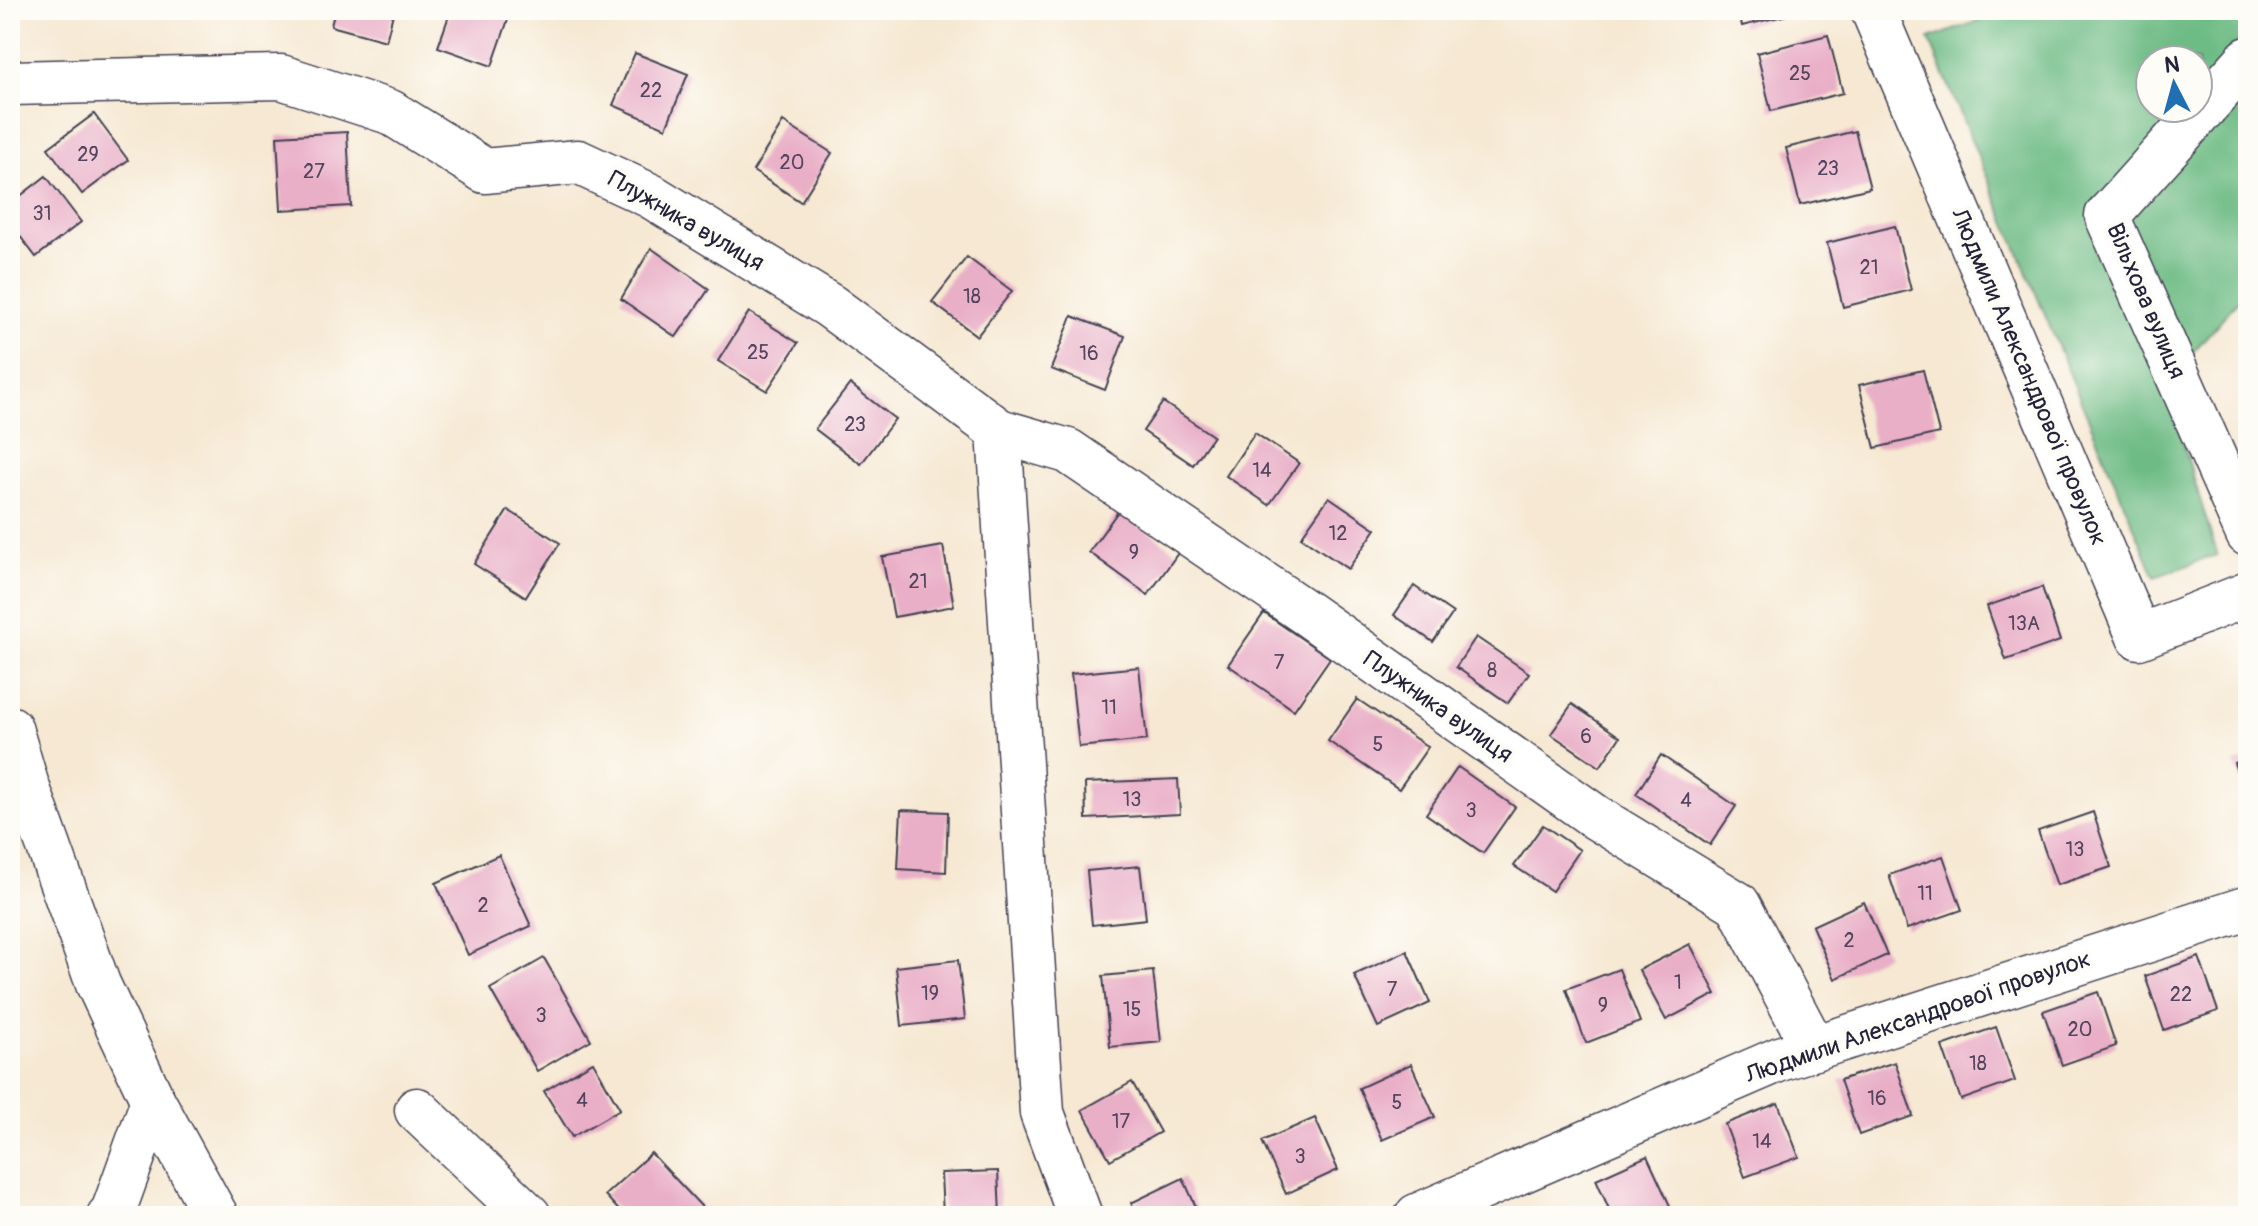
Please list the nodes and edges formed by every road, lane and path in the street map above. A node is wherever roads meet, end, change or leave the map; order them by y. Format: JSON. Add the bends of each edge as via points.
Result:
{"nodes":[{"id":1,"x":1873,"y":10,"type":"edge"},
{"id":2,"x":2248,"y":59,"type":"edge"},
{"id":3,"x":10,"y":83,"type":"edge"},
{"id":4,"x":999,"y":431,"type":"junction"},
{"id":5,"x":2248,"y":534,"type":"edge"},
{"id":6,"x":2248,"y":594,"type":"edge"},
{"id":7,"x":10,"y":728,"type":"edge"},
{"id":8,"x":2248,"y":908,"type":"edge"},
{"id":9,"x":1814,"y":1048,"type":"junction"},
{"id":10,"x":153,"y":1101,"type":"junction"},
{"id":11,"x":417,"y":1110,"type":"dead end"},
{"id":12,"x":109,"y":1216,"type":"edge"},
{"id":13,"x":216,"y":1216,"type":"edge"},
{"id":14,"x":529,"y":1216,"type":"edge"},
{"id":15,"x":1080,"y":1216,"type":"edge"},
{"id":16,"x":1417,"y":1216,"type":"edge"}],
"edges":[{"from":1,"to":6,"type":"main road","name":"Людмили Александрової провулок","via":[[2139,637]]},
{"from":2,"to":5,"type":"main road","name":"Вільхова вулиця","via":[[2107,216]]},
{"from":3,"to":4,"type":"main road","name":"Плужника вулиця","via":[[281,77],[390,112],[485,171],[578,162],[651,196],[830,306]]},
{"from":4,"to":9,"type":"main road","name":"Плужника вулиця","via":[[1068,451],[1597,818],[1738,904]]},
{"from":4,"to":15,"type":"main road","via":[[1042,1113]]},
{"from":7,"to":10,"type":"main road","via":[[98,984]]},
{"from":8,"to":9,"type":"main road","name":"Людмили Александрової провулок"},
{"from":9,"to":16,"type":"main road","name":"Людмили Александрової провулок"},
{"from":10,"to":12,"type":"main road"},
{"from":10,"to":13,"type":"main road"},
{"from":11,"to":14,"type":"main road"}]}
